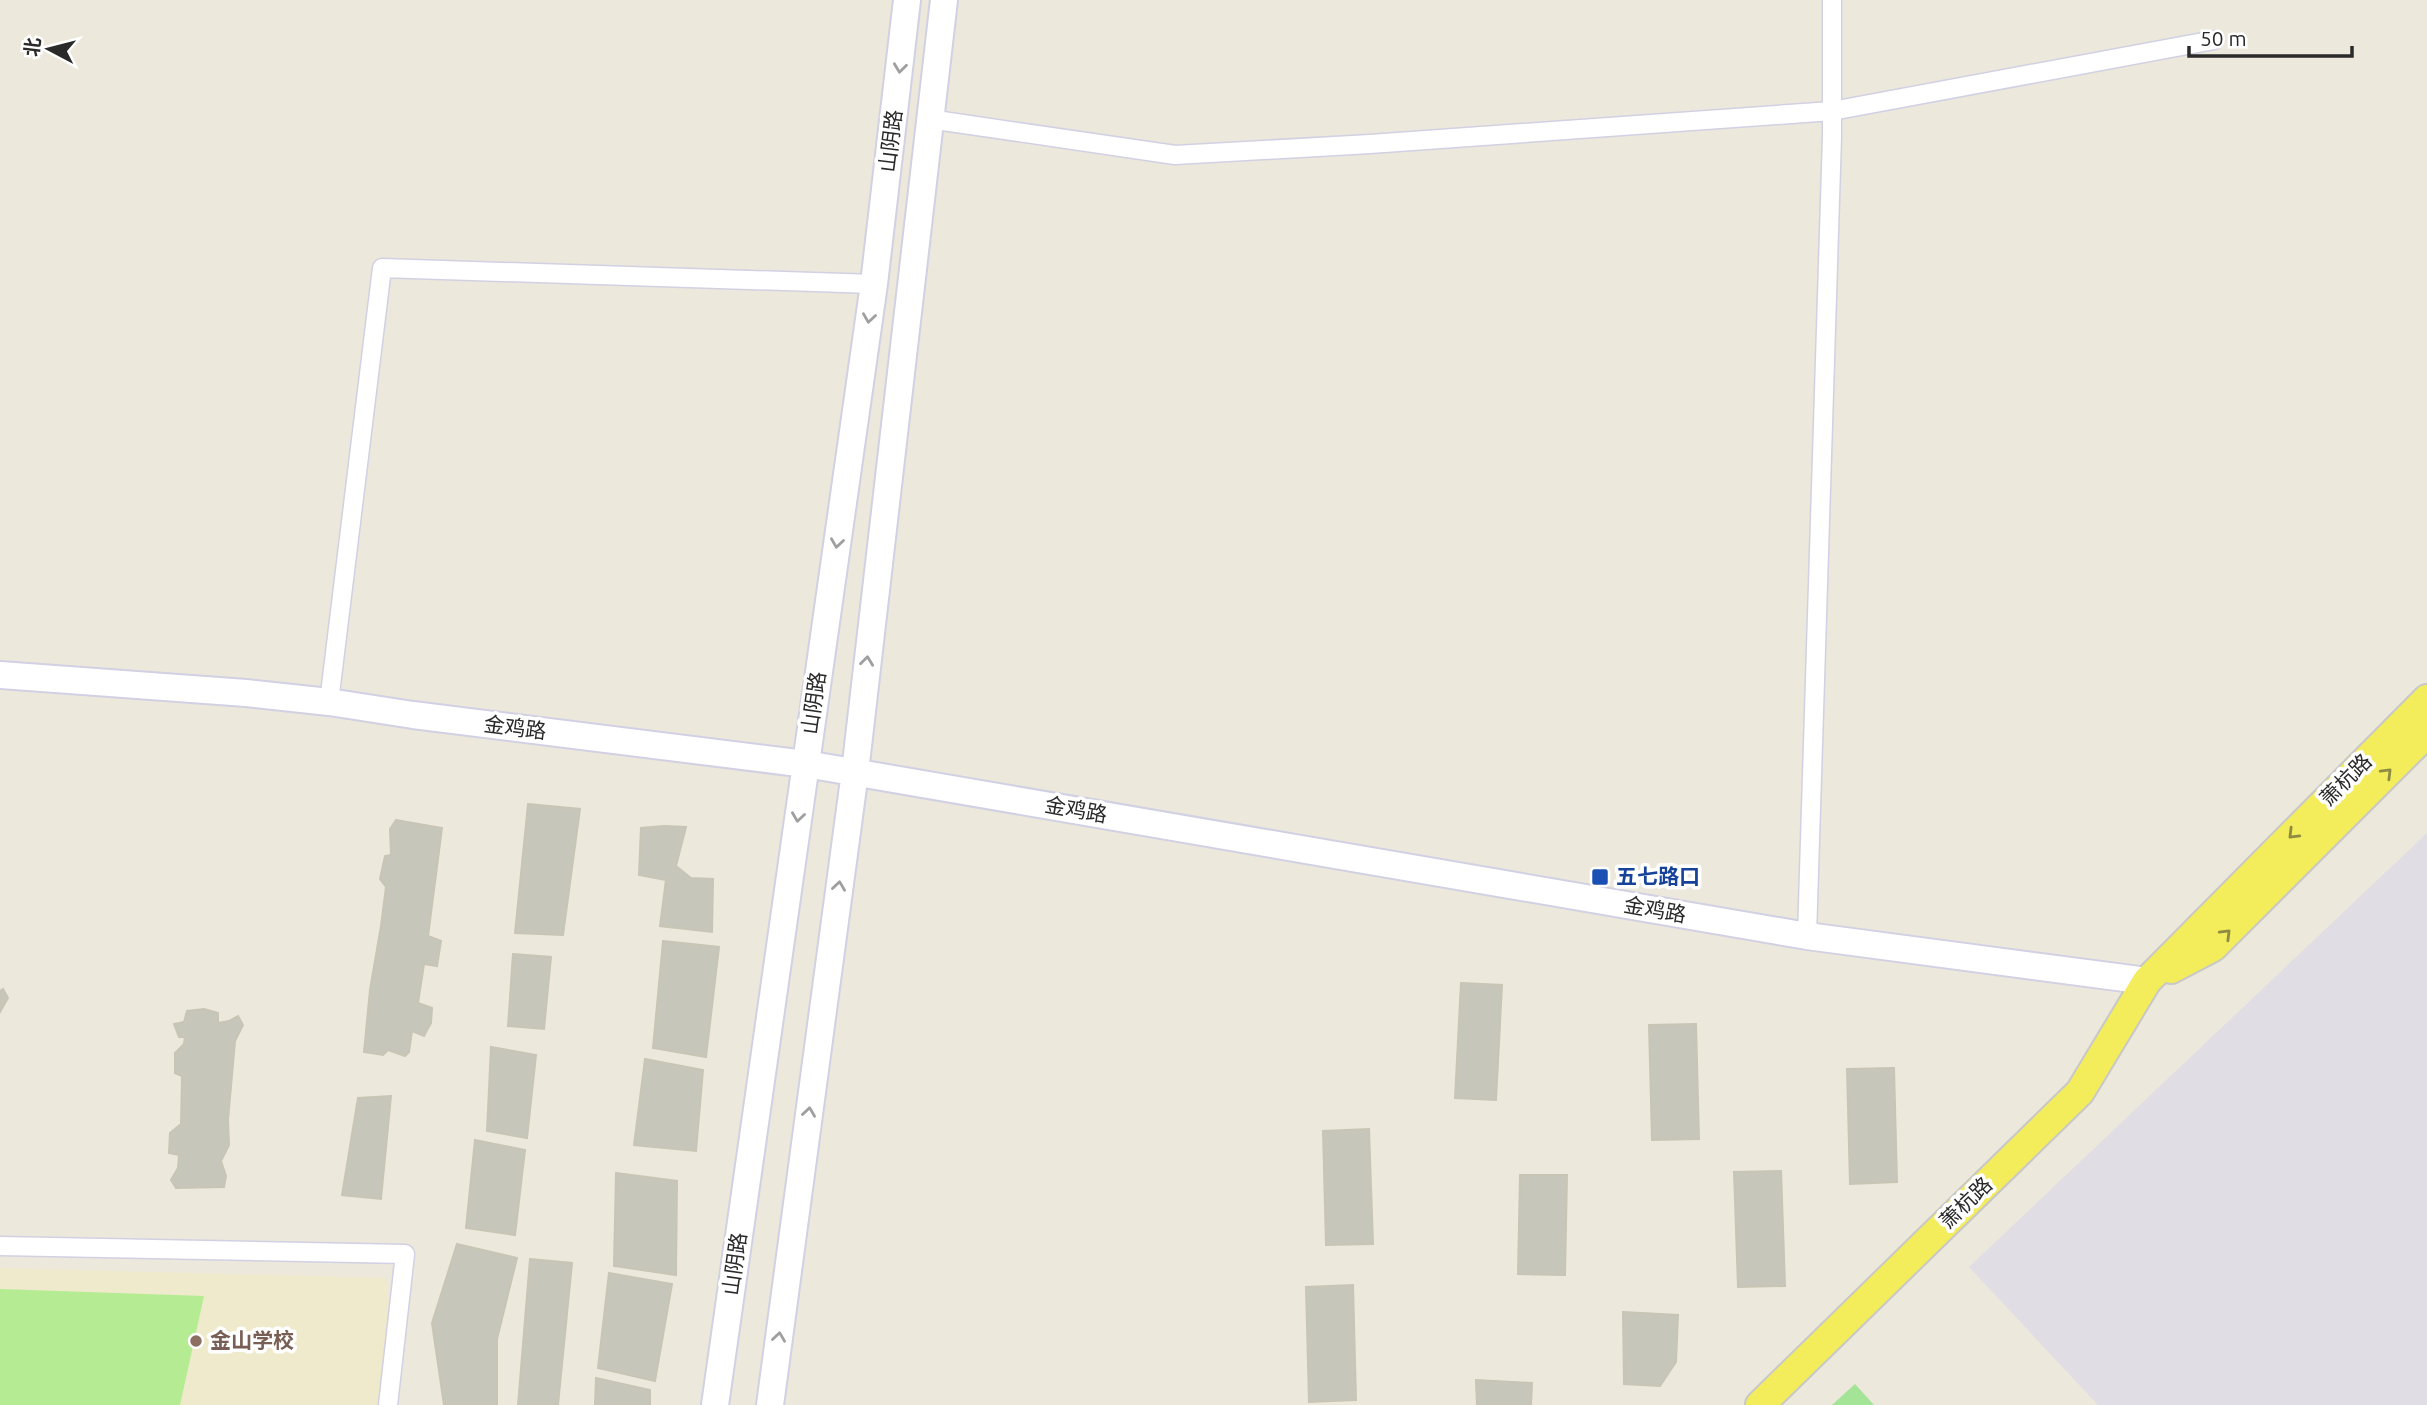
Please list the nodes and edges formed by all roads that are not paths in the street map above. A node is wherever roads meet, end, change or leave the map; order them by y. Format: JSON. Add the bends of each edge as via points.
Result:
{"nodes":[{"id":1,"x":907,"y":0,"type":"edge"},
{"id":2,"x":944,"y":0,"type":"edge"},
{"id":3,"x":1832,"y":0,"type":"edge"},
{"id":4,"x":2214,"y":40,"type":"dead end"},
{"id":5,"x":1832,"y":111,"type":"junction"},
{"id":6,"x":929,"y":119,"type":"junction"},
{"id":7,"x":874,"y":284,"type":"junction"},
{"id":8,"x":0,"y":675,"type":"edge"},
{"id":9,"x":2427,"y":699,"type":"edge"},
{"id":10,"x":329,"y":702,"type":"junction"},
{"id":11,"x":2427,"y":733,"type":"edge"},
{"id":12,"x":806,"y":764,"type":"junction"},
{"id":13,"x":855,"y":772,"type":"junction"},
{"id":14,"x":1807,"y":936,"type":"junction"},
{"id":15,"x":2147,"y":981,"type":"junction"},
{"id":16,"x":0,"y":1246,"type":"edge"},
{"id":17,"x":388,"y":1405,"type":"edge"},
{"id":18,"x":715,"y":1405,"type":"edge"},
{"id":19,"x":770,"y":1405,"type":"edge"},
{"id":20,"x":1760,"y":1405,"type":"edge"}],
"edges":[{"from":1,"to":7,"type":"main road","name":"山阴路","one_way":true},
{"from":2,"to":6,"type":"main road","name":"山阴路"},
{"from":3,"to":5,"type":"street"},
{"from":4,"to":5,"type":"street"},
{"from":5,"to":6,"type":"street","via":[[1175,155]]},
{"from":5,"to":14,"type":"street"},
{"from":13,"to":6,"type":"main road","name":"山阴路","one_way":true},
{"from":7,"to":10,"type":"street","via":[[382,268]]},
{"from":7,"to":12,"type":"main road","name":"山阴路","one_way":true},
{"from":8,"to":10,"type":"main road","name":"金鸡路"},
{"from":9,"to":15,"type":"main road","name":"萧杭路","one_way":true},
{"from":10,"to":12,"type":"main road","name":"金鸡路"},
{"from":15,"to":11,"type":"main road","name":"萧杭路","one_way":true,"via":[[2213,947]]},
{"from":12,"to":13,"type":"main road","name":"金鸡路"},
{"from":12,"to":18,"type":"main road","name":"山阴路","one_way":true},
{"from":13,"to":14,"type":"main road","name":"金鸡路"},
{"from":19,"to":13,"type":"main road","name":"山阴路","one_way":true},
{"from":14,"to":15,"type":"main road","name":"金鸡路"},
{"from":15,"to":20,"type":"main road","name":"萧杭路","via":[[2080,1092]]},
{"from":16,"to":17,"type":"street","via":[[405,1254]]}]}
